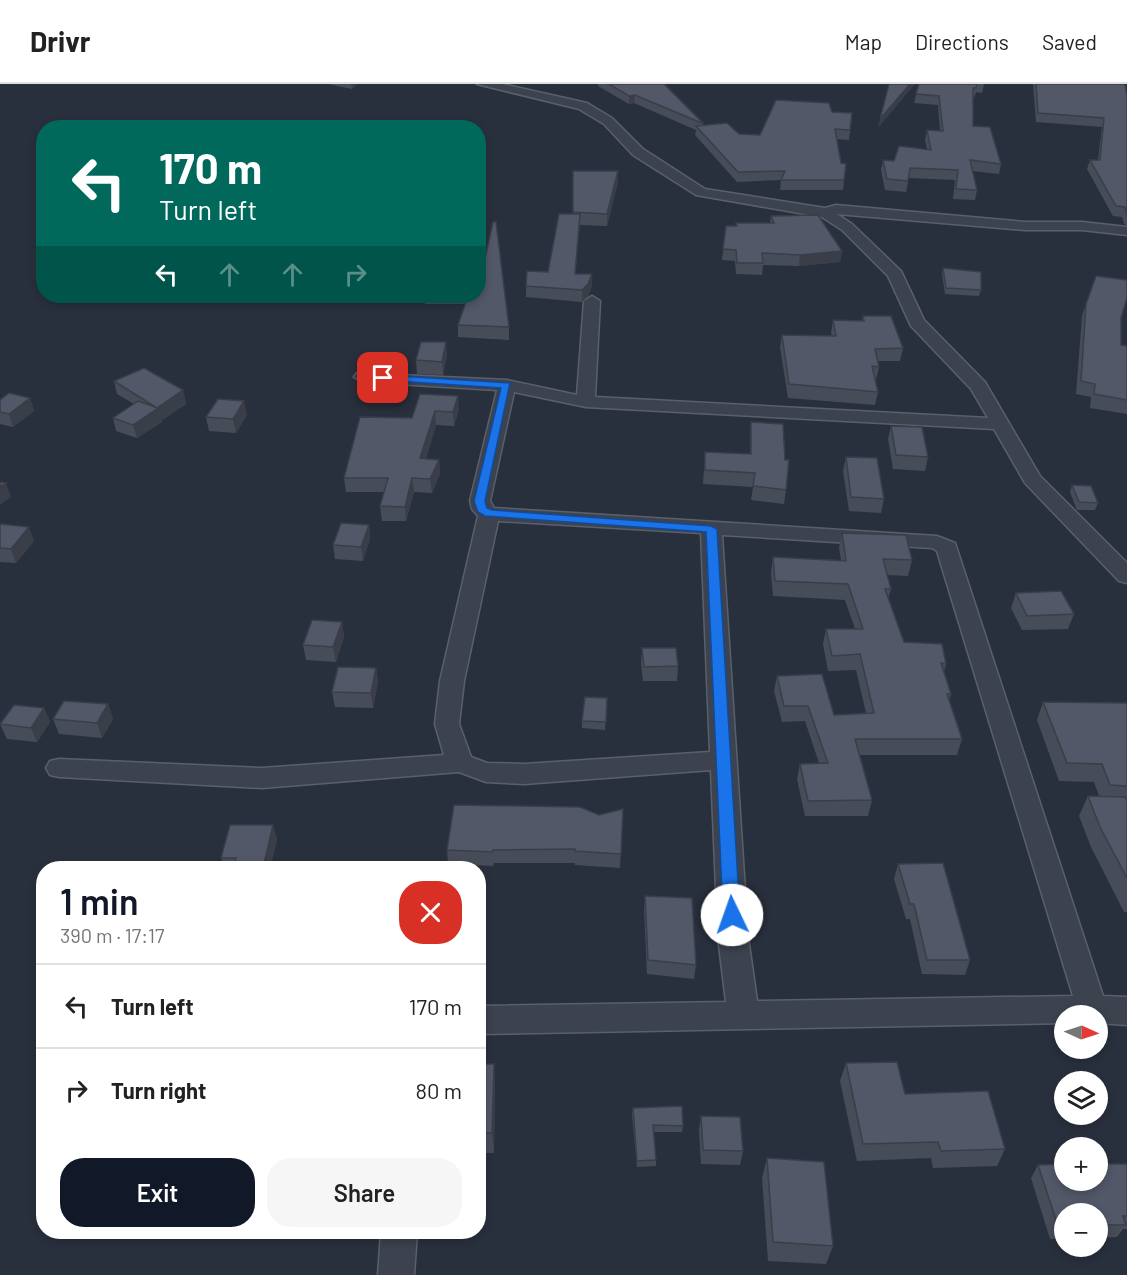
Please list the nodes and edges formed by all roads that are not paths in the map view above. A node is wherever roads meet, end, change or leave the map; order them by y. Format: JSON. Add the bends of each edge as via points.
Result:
{"nodes":[{"id":1,"x":483,"y":84,"type":"edge"},
{"id":2,"x":826,"y":213,"type":"junction"},
{"id":3,"x":1127,"y":231,"type":"edge"},
{"id":4,"x":592,"y":301,"type":"dead end"},
{"id":5,"x":363,"y":376,"type":"dead end"},
{"id":6,"x":507,"y":385,"type":"junction"},
{"id":7,"x":586,"y":402,"type":"junction"},
{"id":8,"x":1002,"y":424,"type":"junction"},
{"id":9,"x":489,"y":514,"type":"junction"},
{"id":10,"x":711,"y":529,"type":"junction"},
{"id":11,"x":1127,"y":576,"type":"edge"},
{"id":12,"x":724,"y":760,"type":"junction"},
{"id":13,"x":460,"y":763,"type":"junction"},
{"id":14,"x":59,"y":768,"type":"dead end"},
{"id":15,"x":1091,"y":1005,"type":"edge"},
{"id":16,"x":1054,"y":1010,"type":"edge"},
{"id":17,"x":1108,"y":1010,"type":"edge"},
{"id":18,"x":1127,"y":1011,"type":"edge"},
{"id":19,"x":743,"y":1015,"type":"junction"},
{"id":20,"x":486,"y":1020,"type":"edge"},
{"id":21,"x":399,"y":1239,"type":"edge"},
{"id":22,"x":396,"y":1275,"type":"edge"}],
"edges":[{"from":1,"to":2,"type":"street","via":[[583,106],[608,121],[638,152],[701,192]]},
{"from":2,"to":3,"type":"street","via":[[836,209]]},
{"from":2,"to":8,"type":"street","via":[[847,227],[895,274],[917,322],[979,386]]},
{"from":4,"to":7,"type":"street"},
{"from":5,"to":6,"type":"street"},
{"from":6,"to":7,"type":"street"},
{"from":6,"to":9,"type":"street","via":[[480,501]]},
{"from":7,"to":8,"type":"street"},
{"from":8,"to":11,"type":"street","via":[[1032,479]]},
{"from":9,"to":10,"type":"street"},
{"from":9,"to":13,"type":"street","via":[[447,724]]},
{"from":10,"to":12,"type":"street"},
{"from":10,"to":15,"type":"street","via":[[936,542],[947,548]]},
{"from":12,"to":13,"type":"street","via":[[524,774],[486,772]]},
{"from":12,"to":19,"type":"street","via":[[733,936]]},
{"from":13,"to":14,"type":"street","via":[[262,778]]},
{"from":16,"to":19,"type":"street"},
{"from":17,"to":18,"type":"street"},
{"from":19,"to":20,"type":"street"},
{"from":21,"to":22,"type":"street"}]}
